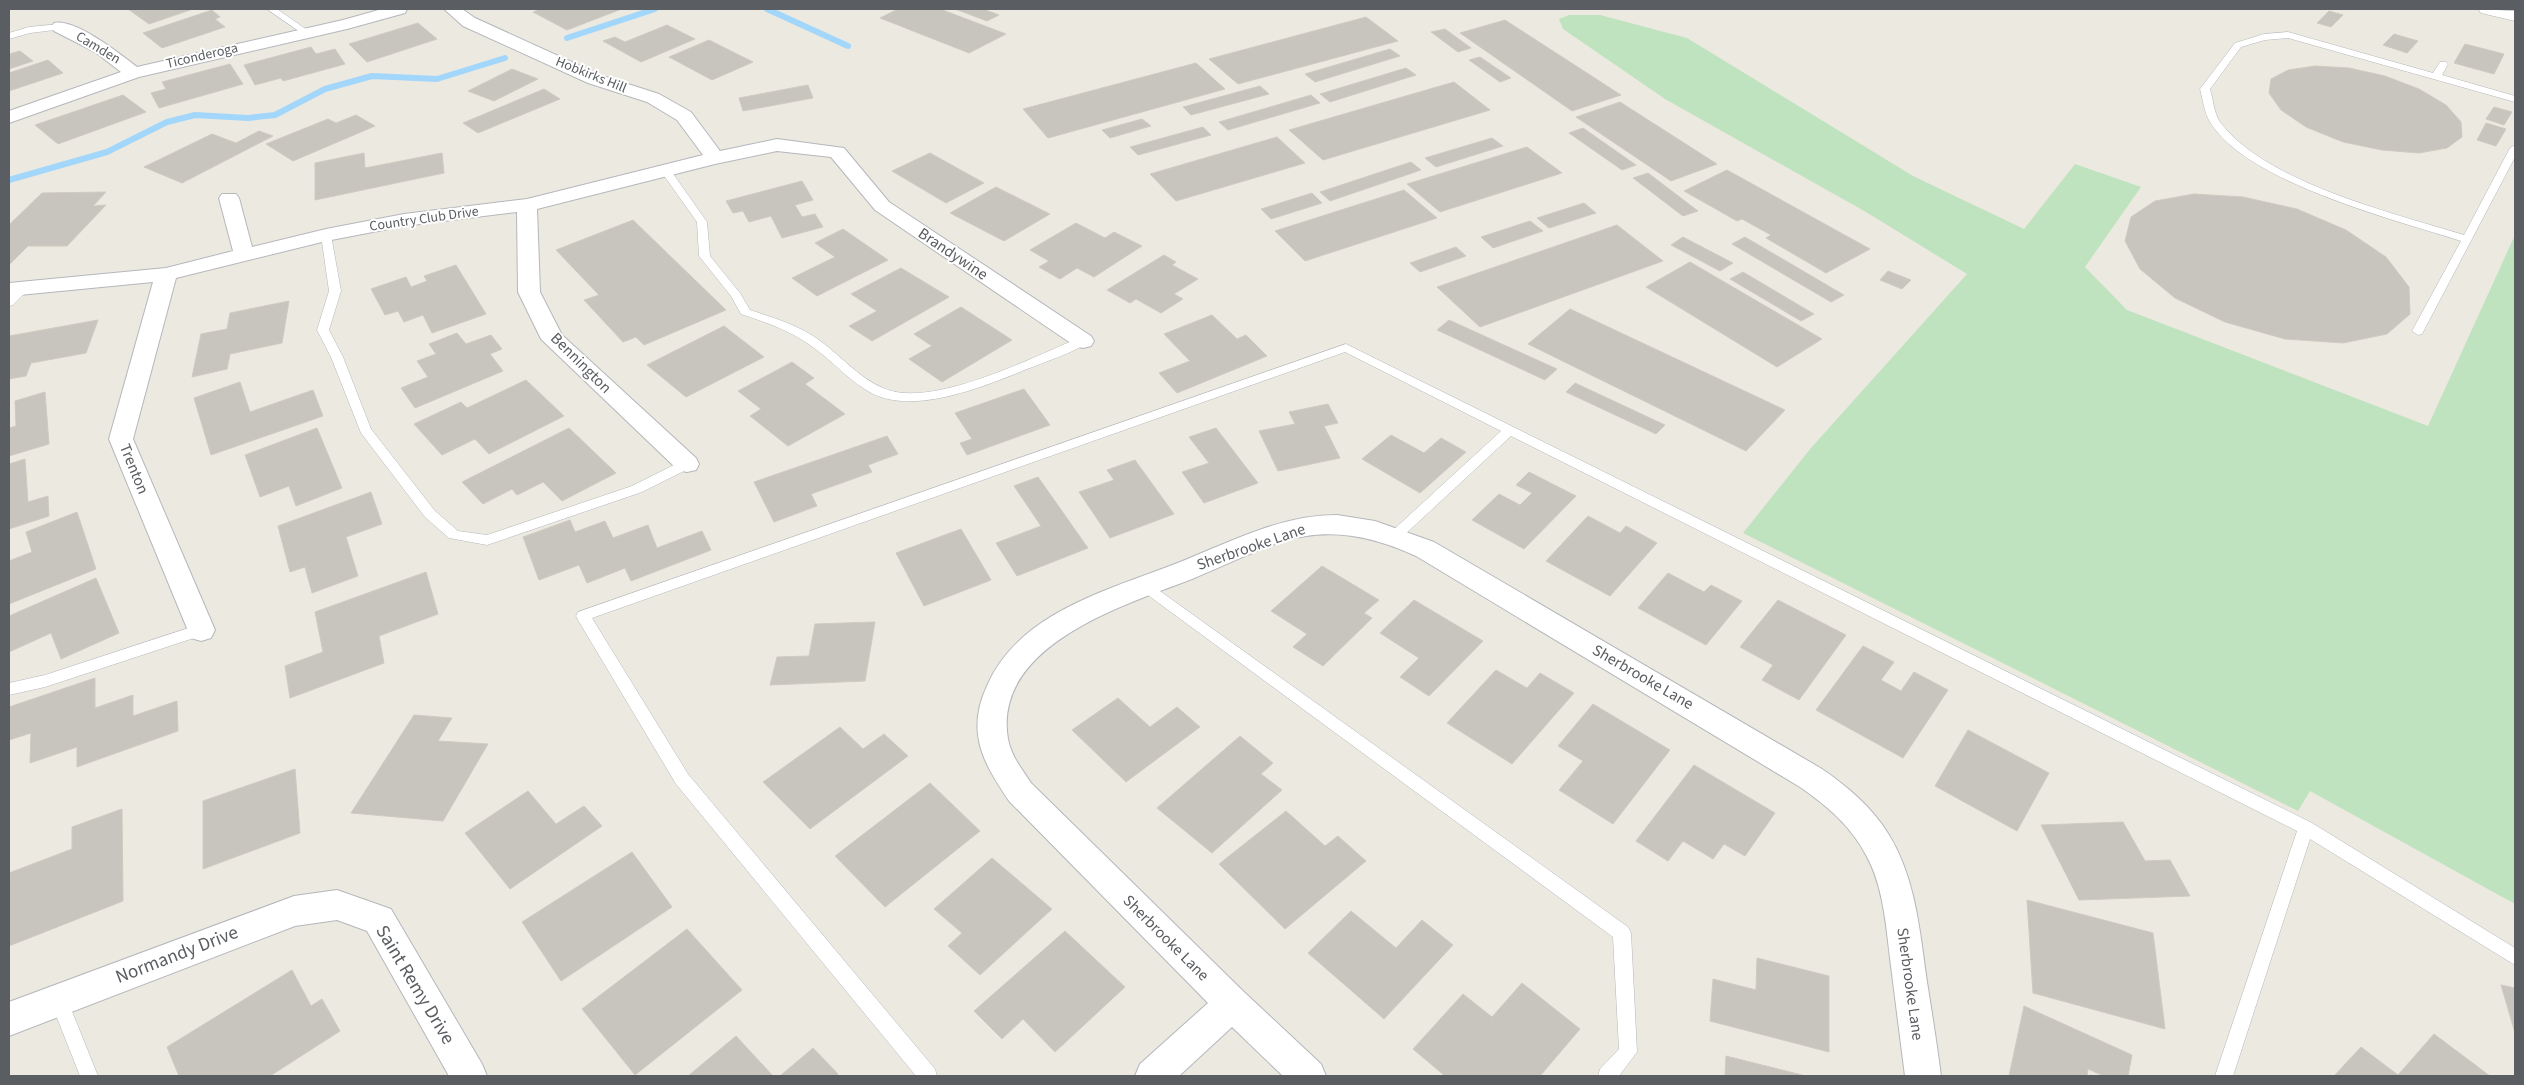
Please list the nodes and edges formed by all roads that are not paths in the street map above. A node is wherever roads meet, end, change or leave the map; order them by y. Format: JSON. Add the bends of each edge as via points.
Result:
{"nodes":[{"id":1,"x":271,"y":9,"type":"edge"},
{"id":2,"x":399,"y":9,"type":"edge"},
{"id":3,"x":452,"y":9,"type":"edge"},
{"id":4,"x":2488,"y":9,"type":"edge"},
{"id":5,"x":2515,"y":16,"type":"edge"},
{"id":6,"x":60,"y":27,"type":"joint"},
{"id":7,"x":306,"y":32,"type":"junction"},
{"id":8,"x":9,"y":36,"type":"edge"},
{"id":9,"x":2443,"y":64,"type":"dead end"},
{"id":10,"x":134,"y":73,"type":"junction"},
{"id":11,"x":2436,"y":77,"type":"junction"},
{"id":12,"x":2515,"y":99,"type":"edge"},
{"id":13,"x":9,"y":117,"type":"edge"},
{"id":14,"x":2515,"y":148,"type":"edge"},
{"id":15,"x":836,"y":152,"type":"joint"},
{"id":16,"x":715,"y":158,"type":"junction"},
{"id":17,"x":665,"y":170,"type":"junction"},
{"id":18,"x":229,"y":198,"type":"dead end"},
{"id":19,"x":527,"y":205,"type":"junction"},
{"id":20,"x":326,"y":235,"type":"junction"},
{"id":21,"x":2467,"y":239,"type":"junction"},
{"id":22,"x":244,"y":255,"type":"junction"},
{"id":23,"x":166,"y":274,"type":"junction"},
{"id":24,"x":17,"y":288,"type":"edge"},
{"id":25,"x":9,"y":303,"type":"edge"},
{"id":26,"x":2418,"y":331,"type":"dead end"},
{"id":27,"x":1082,"y":341,"type":"joint"},
{"id":28,"x":1510,"y":430,"type":"junction"},
{"id":29,"x":686,"y":464,"type":"joint"},
{"id":30,"x":1395,"y":536,"type":"junction"},
{"id":31,"x":1146,"y":586,"type":"junction"},
{"id":32,"x":201,"y":630,"type":"joint"},
{"id":33,"x":9,"y":689,"type":"edge"},
{"id":34,"x":2306,"y":828,"type":"junction"},
{"id":35,"x":348,"y":908,"type":"joint"},
{"id":36,"x":2515,"y":957,"type":"edge"},
{"id":37,"x":59,"y":1000,"type":"junction"},
{"id":38,"x":1232,"y":1004,"type":"junction"},
{"id":39,"x":9,"y":1020,"type":"edge"},
{"id":40,"x":89,"y":1076,"type":"edge"},
{"id":41,"x":469,"y":1076,"type":"edge"},
{"id":42,"x":928,"y":1076,"type":"edge"},
{"id":43,"x":1153,"y":1076,"type":"edge"},
{"id":44,"x":1308,"y":1076,"type":"edge"},
{"id":45,"x":1607,"y":1076,"type":"edge"},
{"id":46,"x":1923,"y":1076,"type":"edge"},
{"id":47,"x":2224,"y":1076,"type":"edge"}],
"edges":[{"from":1,"to":7,"type":"lane"},
{"from":2,"to":7,"type":"street","name":"Ticonderoga"},
{"from":3,"to":16,"type":"street","name":"Hobkirks Hill","via":[[469,22],[576,71],[654,98],[684,116]]},
{"from":4,"to":5,"type":"main road"},
{"from":6,"to":8,"type":"lane"},
{"from":6,"to":10,"type":"street","name":"Camden","via":[[101,48]]},
{"from":7,"to":10,"type":"street","name":"Ticonderoga"},
{"from":9,"to":11,"type":"lane"},
{"from":10,"to":13,"type":"street","name":"Ticonderoga"},
{"from":11,"to":12,"type":"lane"},
{"from":11,"to":21,"type":"lane","via":[[2288,35],[2238,44],[2205,89],[2215,121],[2240,149],[2294,180]]},
{"from":14,"to":21,"type":"lane"},
{"from":15,"to":16,"type":"street","name":"Country Club Drive","via":[[777,145]]},
{"from":15,"to":27,"type":"street","name":"Brandywine","via":[[882,206]]},
{"from":16,"to":17,"type":"street","name":"Country Club Drive"},
{"from":17,"to":19,"type":"street","name":"Country Club Drive"},
{"from":17,"to":27,"type":"lane","via":[[702,222],[705,256],[746,312],[806,336],[880,392],[904,398],[928,398],[969,386]]},
{"from":18,"to":22,"type":"street"},
{"from":19,"to":20,"type":"street","name":"Country Club Drive","via":[[404,220]]},
{"from":19,"to":29,"type":"street","name":"Bennington","via":[[529,292],[552,339]]},
{"from":20,"to":22,"type":"street","name":"Country Club Drive"},
{"from":20,"to":29,"type":"lane","via":[[336,291],[323,330],[365,430],[430,514],[454,535],[487,540],[637,490]]},
{"from":21,"to":26,"type":"lane"},
{"from":22,"to":23,"type":"street","name":"Country Club Drive"},
{"from":23,"to":24,"type":"street","name":"Country Club Drive"},
{"from":23,"to":32,"type":"street","name":"Trenton","via":[[121,438]]},
{"from":24,"to":25,"type":"lane"},
{"from":28,"to":30,"type":"lane"},
{"from":28,"to":34,"type":"lane"},
{"from":28,"to":42,"type":"lane","via":[[1346,348],[583,616],[682,779]]},
{"from":30,"to":31,"type":"street","name":"Sherbrooke Lane","via":[[1358,525],[1301,527]]},
{"from":30,"to":46,"type":"street","name":"Sherbrooke Lane","via":[[1424,549],[1704,713],[1838,797],[1878,844],[1890,870],[1901,916]]},
{"from":31,"to":38,"type":"street","name":"Sherbrooke Lane","via":[[1082,612],[1048,632],[1021,656],[994,700],[994,738],[1002,764],[1020,792]]},
{"from":31,"to":45,"type":"lane","via":[[1622,933],[1628,1052]]},
{"from":32,"to":33,"type":"lane","via":[[45,681]]},
{"from":34,"to":36,"type":"lane"},
{"from":34,"to":47,"type":"lane"},
{"from":35,"to":37,"type":"street","name":"Normandy Drive","via":[[337,905],[294,910]]},
{"from":35,"to":41,"type":"street","name":"Saint Remy Drive","via":[[379,920]]},
{"from":37,"to":39,"type":"street","name":"Normandy Drive"},
{"from":37,"to":40,"type":"lane"},
{"from":38,"to":43,"type":"street"},
{"from":38,"to":44,"type":"street","name":"Sherbrooke Lane"}]}
